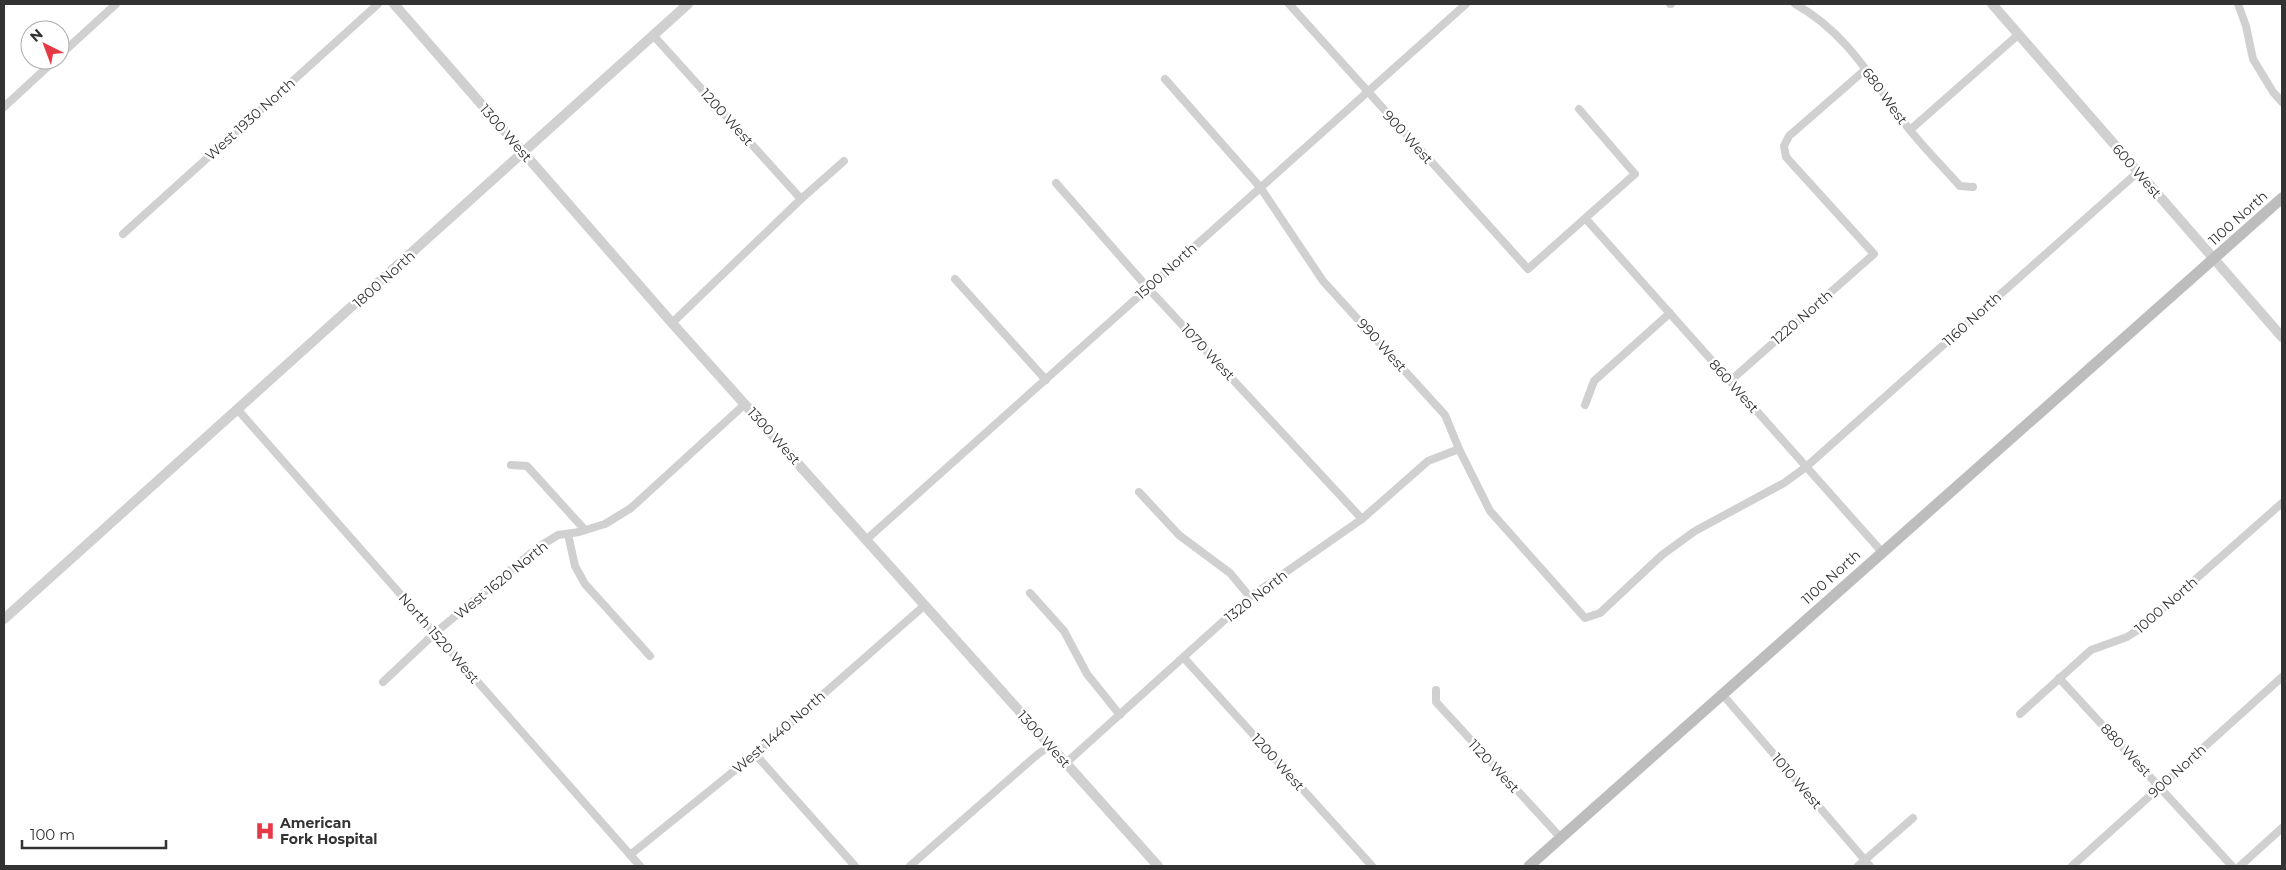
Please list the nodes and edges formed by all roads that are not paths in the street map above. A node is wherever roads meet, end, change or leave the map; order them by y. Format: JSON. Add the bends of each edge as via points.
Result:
{"nodes":[{"id":1,"x":116,"y":4,"type":"edge"},
{"id":2,"x":378,"y":4,"type":"edge"},
{"id":3,"x":394,"y":4,"type":"edge"},
{"id":4,"x":688,"y":4,"type":"edge"},
{"id":5,"x":1289,"y":4,"type":"edge"},
{"id":6,"x":1466,"y":4,"type":"edge"},
{"id":7,"x":1795,"y":4,"type":"edge"},
{"id":8,"x":1992,"y":4,"type":"edge"},
{"id":9,"x":2238,"y":4,"type":"edge"},
{"id":10,"x":2019,"y":34,"type":"junction"},
{"id":11,"x":653,"y":35,"type":"junction"},
{"id":12,"x":70,"y":46,"type":"edge"},
{"id":13,"x":1866,"y":69,"type":"junction"},
{"id":14,"x":44,"y":70,"type":"edge"},
{"id":15,"x":1165,"y":79,"type":"dead end"},
{"id":16,"x":1367,"y":91,"type":"junction"},
{"id":17,"x":2282,"y":102,"type":"edge"},
{"id":18,"x":4,"y":107,"type":"edge"},
{"id":19,"x":1580,"y":109,"type":"dead end"},
{"id":20,"x":1910,"y":130,"type":"junction"},
{"id":21,"x":524,"y":153,"type":"junction"},
{"id":22,"x":844,"y":161,"type":"dead end"},
{"id":23,"x":2138,"y":172,"type":"junction"},
{"id":24,"x":1056,"y":184,"type":"dead end"},
{"id":25,"x":1260,"y":187,"type":"junction"},
{"id":26,"x":1972,"y":187,"type":"dead end"},
{"id":27,"x":2282,"y":198,"type":"edge"},
{"id":28,"x":801,"y":199,"type":"junction"},
{"id":29,"x":1586,"y":219,"type":"junction"},
{"id":30,"x":123,"y":234,"type":"dead end"},
{"id":31,"x":2213,"y":260,"type":"junction"},
{"id":32,"x":955,"y":278,"type":"dead end"},
{"id":33,"x":1147,"y":287,"type":"junction"},
{"id":34,"x":1670,"y":314,"type":"junction"},
{"id":35,"x":672,"y":323,"type":"junction"},
{"id":36,"x":2282,"y":337,"type":"edge"},
{"id":37,"x":1046,"y":380,"type":"junction"},
{"id":38,"x":1730,"y":381,"type":"junction"},
{"id":39,"x":745,"y":404,"type":"junction"},
{"id":40,"x":1585,"y":405,"type":"dead end"},
{"id":41,"x":238,"y":410,"type":"junction"},
{"id":42,"x":1459,"y":450,"type":"junction"},
{"id":43,"x":511,"y":465,"type":"dead end"},
{"id":44,"x":1806,"y":466,"type":"junction"},
{"id":45,"x":1139,"y":492,"type":"dead end"},
{"id":46,"x":2282,"y":503,"type":"edge"},
{"id":47,"x":1362,"y":519,"type":"junction"},
{"id":48,"x":585,"y":530,"type":"junction"},
{"id":49,"x":568,"y":534,"type":"junction"},
{"id":50,"x":867,"y":539,"type":"junction"},
{"id":51,"x":1882,"y":552,"type":"junction"},
{"id":52,"x":1030,"y":593,"type":"dead end"},
{"id":53,"x":1250,"y":597,"type":"junction"},
{"id":54,"x":924,"y":605,"type":"junction"},
{"id":55,"x":1585,"y":618,"type":"joint"},
{"id":56,"x":4,"y":619,"type":"edge"},
{"id":57,"x":435,"y":633,"type":"junction"},
{"id":58,"x":650,"y":656,"type":"dead end"},
{"id":59,"x":1184,"y":658,"type":"junction"},
{"id":60,"x":2282,"y":677,"type":"edge"},
{"id":61,"x":2059,"y":678,"type":"junction"},
{"id":62,"x":383,"y":682,"type":"dead end"},
{"id":63,"x":1436,"y":690,"type":"dead end"},
{"id":64,"x":1723,"y":695,"type":"junction"},
{"id":65,"x":2020,"y":714,"type":"dead end"},
{"id":66,"x":1120,"y":715,"type":"junction"},
{"id":67,"x":1050,"y":746,"type":"junction"},
{"id":68,"x":755,"y":754,"type":"junction"},
{"id":69,"x":1066,"y":763,"type":"junction"},
{"id":70,"x":2160,"y":787,"type":"junction"},
{"id":71,"x":1913,"y":818,"type":"dead end"},
{"id":72,"x":2282,"y":828,"type":"edge"},
{"id":73,"x":1561,"y":838,"type":"junction"},
{"id":74,"x":630,"y":855,"type":"junction"},
{"id":75,"x":1868,"y":863,"type":"edge"},
{"id":76,"x":640,"y":866,"type":"edge"},
{"id":77,"x":855,"y":866,"type":"edge"},
{"id":78,"x":910,"y":866,"type":"edge"},
{"id":79,"x":1158,"y":866,"type":"edge"},
{"id":80,"x":1372,"y":866,"type":"edge"},
{"id":81,"x":1529,"y":866,"type":"edge"},
{"id":82,"x":1858,"y":866,"type":"edge"},
{"id":83,"x":2072,"y":866,"type":"edge"},
{"id":84,"x":2232,"y":866,"type":"edge"},
{"id":85,"x":2240,"y":866,"type":"edge"}],
"edges":[{"from":1,"to":12,"type":"street"},
{"from":2,"to":30,"type":"street","name":"West 1930 North"},
{"from":3,"to":21,"type":"street","name":"1300 West"},
{"from":4,"to":11,"type":"street","name":"1800 North"},
{"from":5,"to":16,"type":"street","name":"900 West"},
{"from":6,"to":16,"type":"street","name":"1500 North"},
{"from":7,"to":13,"type":"street","name":"680 West","via":[[1824,22]]},
{"from":8,"to":10,"type":"street","name":"600 West"},
{"from":9,"to":17,"type":"street","via":[[2253,59]]},
{"from":10,"to":20,"type":"street"},
{"from":10,"to":23,"type":"street","name":"600 West"},
{"from":11,"to":21,"type":"street","name":"1800 North"},
{"from":11,"to":28,"type":"street","name":"1200 West"},
{"from":13,"to":20,"type":"street","name":"680 West"},
{"from":13,"to":38,"type":"street","name":"1220 North","via":[[1789,136],[1784,146],[1786,157],[1874,254]]},
{"from":14,"to":18,"type":"street"},
{"from":15,"to":25,"type":"street","name":"990 West"},
{"from":16,"to":25,"type":"street","name":"1500 North"},
{"from":16,"to":29,"type":"street","name":"900 West","via":[[1528,270]]},
{"from":19,"to":29,"type":"street","via":[[1635,174]]},
{"from":20,"to":26,"type":"street","name":"680 West","via":[[1960,186]]},
{"from":21,"to":35,"type":"street","name":"1300 West"},
{"from":21,"to":41,"type":"street","name":"1800 North"},
{"from":22,"to":28,"type":"street"},
{"from":23,"to":31,"type":"street","name":"600 West"},
{"from":23,"to":44,"type":"street","name":"1160 North"},
{"from":24,"to":33,"type":"street","name":"1070 West"},
{"from":25,"to":33,"type":"street","name":"1500 North"},
{"from":25,"to":42,"type":"street","name":"990 West","via":[[1323,280],[1445,415]]},
{"from":27,"to":31,"type":"main road","name":"1100 North"},
{"from":28,"to":35,"type":"street"},
{"from":29,"to":34,"type":"street","name":"860 West"},
{"from":31,"to":36,"type":"street","name":"600 West"},
{"from":31,"to":51,"type":"main road","name":"1100 North"},
{"from":32,"to":37,"type":"street"},
{"from":33,"to":37,"type":"street","name":"1500 North"},
{"from":33,"to":47,"type":"street","name":"1070 West"},
{"from":34,"to":38,"type":"street","name":"860 West"},
{"from":34,"to":40,"type":"street","via":[[1594,381]]},
{"from":35,"to":39,"type":"street","name":"1300 West"},
{"from":37,"to":50,"type":"street","name":"1500 North"},
{"from":38,"to":44,"type":"street","name":"860 West"},
{"from":39,"to":48,"type":"street","name":"West 1620 North","via":[[631,508],[605,524]]},
{"from":39,"to":50,"type":"street","name":"1300 West"},
{"from":41,"to":56,"type":"street","name":"1800 North"},
{"from":41,"to":57,"type":"street","name":"North 1520 West"},
{"from":42,"to":47,"type":"street","name":"1320 North","via":[[1428,461]]},
{"from":42,"to":55,"type":"street","name":"990 West","via":[[1490,511]]},
{"from":43,"to":48,"type":"street","via":[[527,466]]},
{"from":44,"to":51,"type":"street","name":"860 West"},
{"from":44,"to":55,"type":"street","name":"1160 North","via":[[1784,483],[1695,531],[1662,555],[1600,613]]},
{"from":45,"to":53,"type":"street","via":[[1179,535],[1230,573]]},
{"from":46,"to":61,"type":"street","name":"1000 North","via":[[2138,630],[2092,650]]},
{"from":47,"to":53,"type":"street","name":"1320 North"},
{"from":48,"to":49,"type":"street","name":"West 1620 North"},
{"from":49,"to":57,"type":"street","name":"West 1620 North","via":[[558,535],[537,548]]},
{"from":49,"to":58,"type":"street","via":[[575,566],[585,584]]},
{"from":50,"to":54,"type":"street","name":"1300 West"},
{"from":51,"to":64,"type":"main road","name":"1100 North"},
{"from":52,"to":66,"type":"street","via":[[1064,631],[1087,674]]},
{"from":53,"to":59,"type":"street","name":"1320 North"},
{"from":54,"to":67,"type":"street","name":"1300 West"},
{"from":54,"to":68,"type":"street","name":"West 1440 North"},
{"from":57,"to":62,"type":"street","name":"West 1620 North"},
{"from":57,"to":74,"type":"street","name":"North 1520 West"},
{"from":59,"to":66,"type":"street","name":"1320 North"},
{"from":59,"to":80,"type":"street","name":"1200 West"},
{"from":60,"to":70,"type":"street","name":"900 North"},
{"from":61,"to":65,"type":"street","name":"1000 North"},
{"from":61,"to":70,"type":"street","name":"880 West"},
{"from":63,"to":73,"type":"street","name":"1120 West","via":[[1436,702]]},
{"from":64,"to":73,"type":"main road","name":"1100 North"},
{"from":64,"to":75,"type":"street","name":"1010 West"},
{"from":66,"to":69,"type":"street","name":"1320 North"},
{"from":67,"to":69,"type":"street","name":"1300 West"},
{"from":67,"to":78,"type":"street"},
{"from":68,"to":74,"type":"street","name":"West 1440 North"},
{"from":68,"to":77,"type":"street"},
{"from":69,"to":79,"type":"street","name":"1300 West"},
{"from":70,"to":83,"type":"street","name":"900 North"},
{"from":70,"to":84,"type":"street","name":"880 West"},
{"from":71,"to":75,"type":"street"},
{"from":72,"to":85,"type":"street"},
{"from":73,"to":81,"type":"main road","name":"1100 North"},
{"from":74,"to":76,"type":"street","name":"North 1520 West"},
{"from":75,"to":82,"type":"street"}]}
